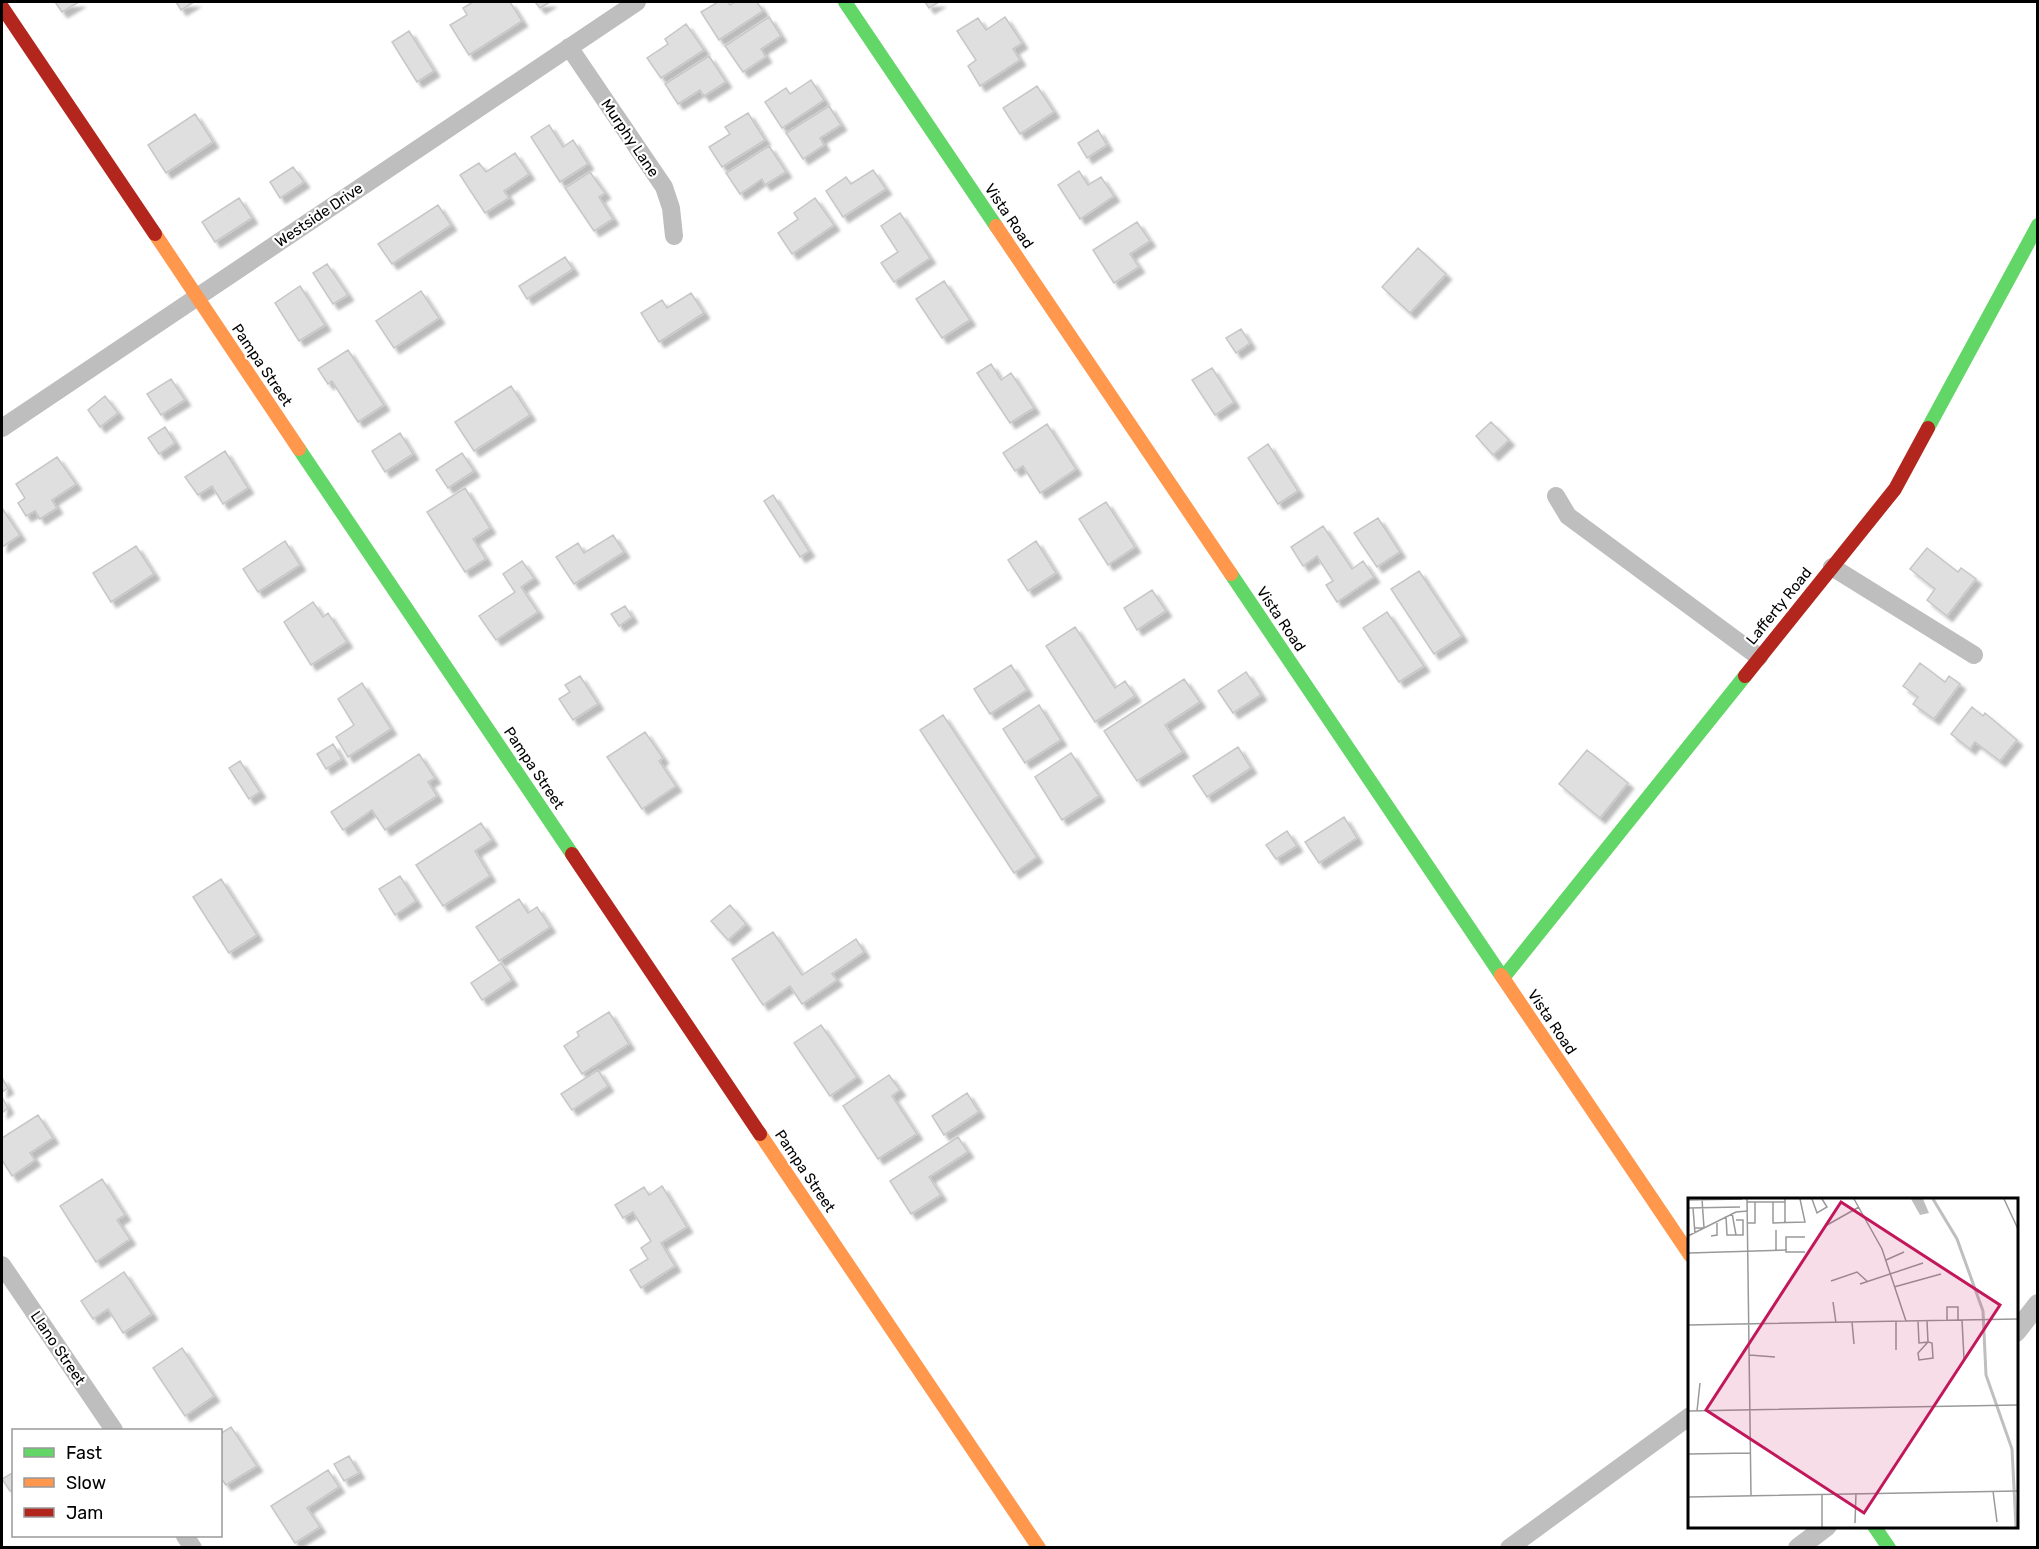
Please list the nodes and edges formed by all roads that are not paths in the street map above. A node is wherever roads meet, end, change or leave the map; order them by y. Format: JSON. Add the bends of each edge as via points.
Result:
{"nodes":[{"id":1,"x":637,"y":2,"type":"edge"},
{"id":2,"x":845,"y":2,"type":"edge"},
{"id":3,"x":2,"y":7,"type":"edge"},
{"id":4,"x":569,"y":47,"type":"junction"},
{"id":5,"x":2037,"y":225,"type":"edge"},
{"id":6,"x":674,"y":236,"type":"dead end"},
{"id":7,"x":196,"y":297,"type":"junction"},
{"id":8,"x":2,"y":428,"type":"edge"},
{"id":9,"x":1556,"y":496,"type":"dead end"},
{"id":10,"x":1832,"y":567,"type":"junction"},
{"id":11,"x":1974,"y":655,"type":"dead end"},
{"id":12,"x":1759,"y":657,"type":"junction"},
{"id":13,"x":1503,"y":978,"type":"junction"},
{"id":14,"x":1688,"y":1254,"type":"edge"},
{"id":15,"x":2,"y":1264,"type":"edge"},
{"id":16,"x":1688,"y":1417,"type":"edge"},
{"id":17,"x":113,"y":1429,"type":"edge"},
{"id":18,"x":1877,"y":1530,"type":"edge"},
{"id":19,"x":1039,"y":1548,"type":"edge"},
{"id":20,"x":1509,"y":1548,"type":"edge"},
{"id":21,"x":1889,"y":1548,"type":"edge"}],
"edges":[{"from":1,"to":4,"type":"street","name":"Westside Drive"},
{"from":2,"to":13,"type":"street","name":"Vista Road"},
{"from":3,"to":7,"type":"street","name":"Pampa Street"},
{"from":4,"to":6,"type":"street","name":"Murphy Lane","via":[[664,187]]},
{"from":4,"to":7,"type":"street","name":"Westside Drive"},
{"from":5,"to":10,"type":"street","name":"Lafferty Road","via":[[1895,489]]},
{"from":7,"to":8,"type":"street","name":"Westside Drive"},
{"from":7,"to":19,"type":"street","name":"Pampa Street"},
{"from":9,"to":12,"type":"street","via":[[1568,516]]},
{"from":10,"to":11,"type":"street"},
{"from":10,"to":12,"type":"street","name":"Lafferty Road"},
{"from":12,"to":13,"type":"street","name":"Lafferty Road"},
{"from":13,"to":14,"type":"street","name":"Vista Road"},
{"from":15,"to":17,"type":"street","name":"Llano Street"},
{"from":16,"to":20,"type":"street"},
{"from":18,"to":21,"type":"street"}]}
